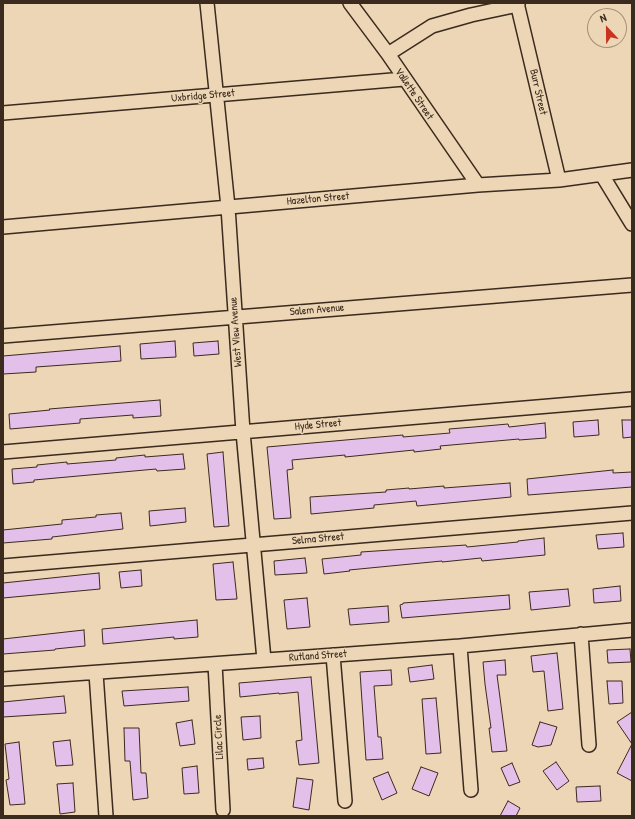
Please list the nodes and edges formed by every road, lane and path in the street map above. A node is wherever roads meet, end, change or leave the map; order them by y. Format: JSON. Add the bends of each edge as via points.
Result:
{"nodes":[{"id":1,"x":207,"y":3,"type":"edge"},
{"id":2,"x":350,"y":3,"type":"edge"},
{"id":3,"x":518,"y":4,"type":"edge"},
{"id":4,"x":388,"y":54,"type":"junction"},
{"id":5,"x":404,"y":79,"type":"junction"},
{"id":6,"x":217,"y":95,"type":"junction"},
{"id":7,"x":3,"y":113,"type":"edge"},
{"id":8,"x":632,"y":170,"type":"edge"},
{"id":9,"x":602,"y":175,"type":"junction"},
{"id":10,"x":560,"y":180,"type":"junction"},
{"id":11,"x":478,"y":186,"type":"junction"},
{"id":12,"x":228,"y":207,"type":"junction"},
{"id":13,"x":632,"y":224,"type":"edge"},
{"id":14,"x":3,"y":227,"type":"edge"},
{"id":15,"x":632,"y":284,"type":"edge"},
{"id":16,"x":235,"y":317,"type":"junction"},
{"id":17,"x":3,"y":336,"type":"edge"},
{"id":18,"x":632,"y":399,"type":"edge"},
{"id":19,"x":243,"y":432,"type":"junction"},
{"id":20,"x":3,"y":452,"type":"edge"},
{"id":21,"x":632,"y":513,"type":"edge"},
{"id":22,"x":254,"y":545,"type":"junction"},
{"id":23,"x":3,"y":566,"type":"edge"},
{"id":24,"x":632,"y":630,"type":"edge"},
{"id":25,"x":581,"y":634,"type":"junction"},
{"id":26,"x":460,"y":646,"type":"junction"},
{"id":27,"x":333,"y":655,"type":"junction"},
{"id":28,"x":264,"y":660,"type":"junction"},
{"id":29,"x":215,"y":664,"type":"junction"},
{"id":30,"x":96,"y":673,"type":"junction"},
{"id":31,"x":3,"y":679,"type":"edge"},
{"id":32,"x":589,"y":745,"type":"dead end"},
{"id":33,"x":471,"y":790,"type":"dead end"},
{"id":34,"x":345,"y":801,"type":"dead end"},
{"id":35,"x":223,"y":810,"type":"dead end"},
{"id":36,"x":106,"y":816,"type":"edge"}],
"edges":[{"from":1,"to":6,"type":"street","name":"West View Avenue"},
{"from":2,"to":4,"type":"street","name":"Vallette Street"},
{"from":3,"to":4,"type":"street","via":[[432,26]]},
{"from":3,"to":10,"type":"street","name":"Burr Street"},
{"from":4,"to":5,"type":"street","name":"Vallette Street"},
{"from":5,"to":6,"type":"street","name":"Uxbridge Street"},
{"from":5,"to":11,"type":"street","name":"Vallette Street"},
{"from":6,"to":7,"type":"street","name":"Uxbridge Street"},
{"from":6,"to":12,"type":"street","name":"West View Avenue"},
{"from":8,"to":9,"type":"street","name":"Hazelton Street"},
{"from":9,"to":10,"type":"street","name":"Hazelton Street"},
{"from":9,"to":13,"type":"street"},
{"from":10,"to":11,"type":"street","name":"Hazelton Street"},
{"from":11,"to":12,"type":"street","name":"Hazelton Street"},
{"from":12,"to":14,"type":"street","name":"Hazelton Street"},
{"from":12,"to":16,"type":"street","name":"West View Avenue"},
{"from":15,"to":16,"type":"street","name":"Salem Avenue"},
{"from":16,"to":17,"type":"street","name":"Salem Avenue"},
{"from":16,"to":19,"type":"street","name":"West View Avenue"},
{"from":18,"to":19,"type":"street","name":"Hyde Street"},
{"from":19,"to":20,"type":"street","name":"Hyde Street"},
{"from":19,"to":22,"type":"street","name":"West View Avenue"},
{"from":21,"to":22,"type":"street","name":"Selma Street"},
{"from":22,"to":23,"type":"street","name":"Selma Street"},
{"from":22,"to":28,"type":"street","name":"West View Avenue"},
{"from":24,"to":25,"type":"street","name":"Rutland Street"},
{"from":25,"to":26,"type":"street","name":"Rutland Street"},
{"from":25,"to":32,"type":"street"},
{"from":26,"to":27,"type":"street","name":"Rutland Street"},
{"from":26,"to":33,"type":"street"},
{"from":27,"to":28,"type":"street","name":"Rutland Street"},
{"from":27,"to":34,"type":"street"},
{"from":28,"to":29,"type":"street","name":"Rutland Street"},
{"from":29,"to":30,"type":"street","name":"Rutland Street"},
{"from":29,"to":35,"type":"street","name":"Lilac Circle"},
{"from":30,"to":31,"type":"street","name":"Rutland Street"},
{"from":30,"to":36,"type":"street"}]}
